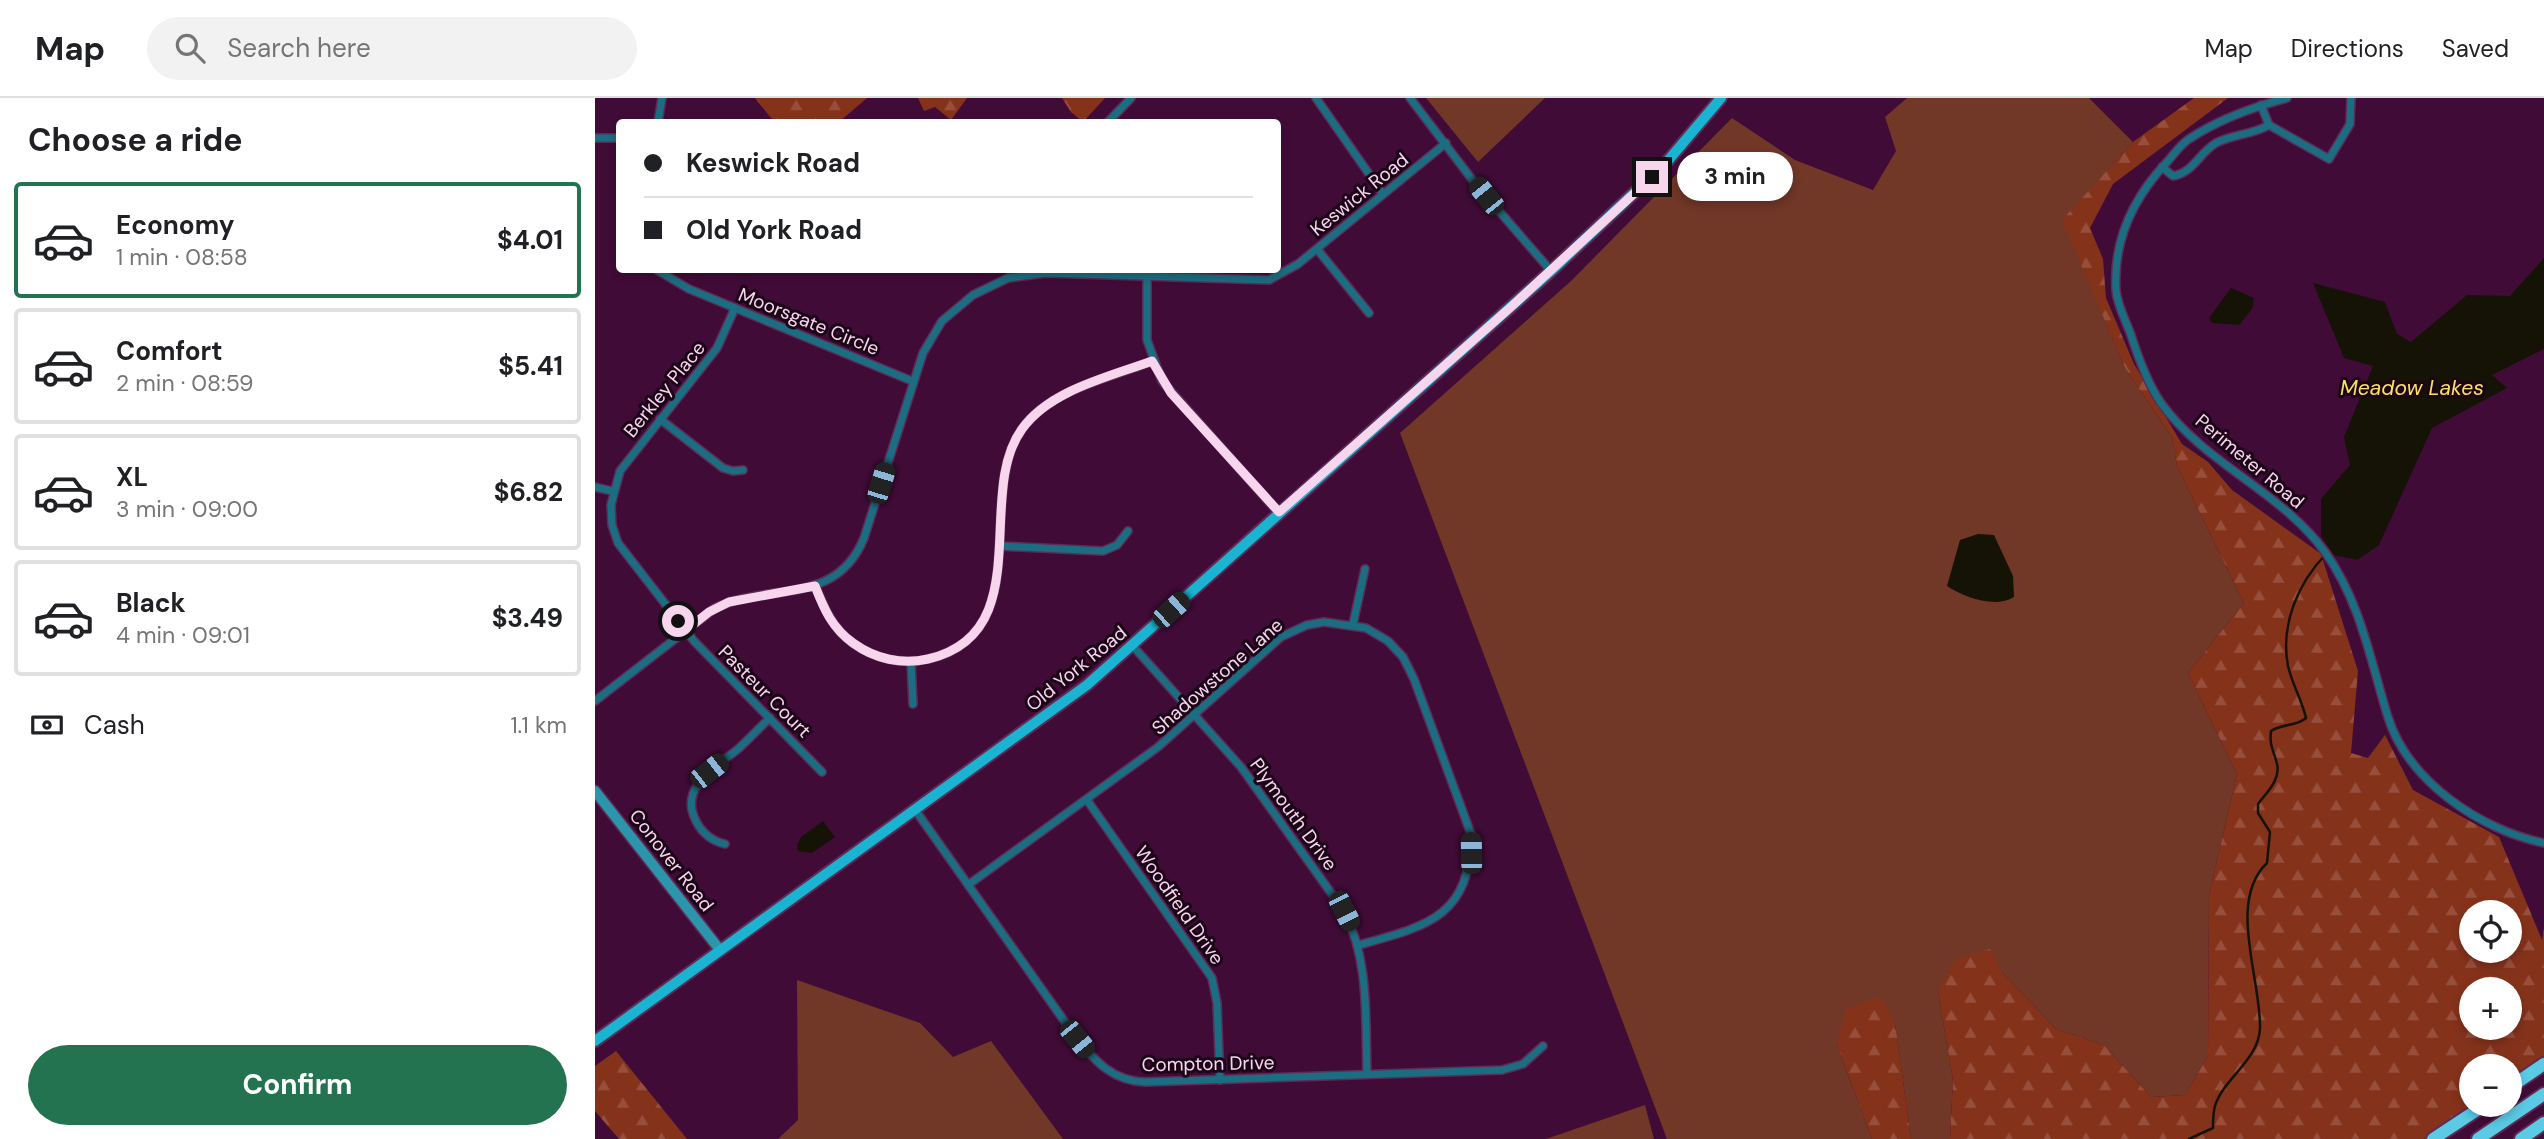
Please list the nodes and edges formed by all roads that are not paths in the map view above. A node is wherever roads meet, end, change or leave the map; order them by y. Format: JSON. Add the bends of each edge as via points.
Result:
{"nodes":[{"id":1,"x":661,"y":98,"type":"edge"},
{"id":2,"x":1131,"y":98,"type":"edge"},
{"id":3,"x":1316,"y":98,"type":"edge"},
{"id":4,"x":1411,"y":98,"type":"edge"},
{"id":5,"x":1720,"y":98,"type":"edge"},
{"id":6,"x":2287,"y":98,"type":"edge"},
{"id":7,"x":2351,"y":98,"type":"edge"},
{"id":8,"x":2261,"y":105,"type":"junction"},
{"id":9,"x":658,"y":119,"type":"edge"},
{"id":10,"x":1111,"y":119,"type":"edge"},
{"id":11,"x":2269,"y":125,"type":"junction"},
{"id":12,"x":595,"y":138,"type":"edge"},
{"id":13,"x":616,"y":138,"type":"edge"},
{"id":14,"x":1446,"y":143,"type":"junction"},
{"id":15,"x":2162,"y":167,"type":"junction"},
{"id":16,"x":1383,"y":194,"type":"junction"},
{"id":17,"x":1317,"y":249,"type":"junction"},
{"id":18,"x":1551,"y":271,"type":"junction"},
{"id":19,"x":661,"y":273,"type":"edge"},
{"id":20,"x":1023,"y":273,"type":"edge"},
{"id":21,"x":1050,"y":273,"type":"edge"},
{"id":22,"x":1147,"y":277,"type":"junction"},
{"id":23,"x":735,"y":308,"type":"junction"},
{"id":24,"x":1369,"y":313,"type":"dead end"},
{"id":25,"x":1152,"y":361,"type":"junction"},
{"id":26,"x":912,"y":381,"type":"junction"},
{"id":27,"x":660,"y":419,"type":"junction"},
{"id":28,"x":743,"y":470,"type":"dead end"},
{"id":29,"x":595,"y":487,"type":"edge"},
{"id":30,"x":613,"y":491,"type":"junction"},
{"id":31,"x":1279,"y":512,"type":"junction"},
{"id":32,"x":1128,"y":531,"type":"dead end"},
{"id":33,"x":1000,"y":546,"type":"junction"},
{"id":34,"x":1365,"y":569,"type":"dead end"},
{"id":35,"x":815,"y":586,"type":"junction"},
{"id":36,"x":1353,"y":624,"type":"junction"},
{"id":37,"x":685,"y":631,"type":"junction"},
{"id":38,"x":1132,"y":645,"type":"junction"},
{"id":39,"x":911,"y":662,"type":"junction"},
{"id":40,"x":595,"y":701,"type":"edge"},
{"id":41,"x":913,"y":704,"type":"dead end"},
{"id":42,"x":1195,"y":714,"type":"junction"},
{"id":43,"x":770,"y":718,"type":"junction"},
{"id":44,"x":823,"y":772,"type":"dead end"},
{"id":45,"x":595,"y":791,"type":"edge"},
{"id":46,"x":1087,"y":800,"type":"junction"},
{"id":47,"x":916,"y":811,"type":"junction"},
{"id":48,"x":2544,"y":843,"type":"edge"},
{"id":49,"x":725,"y":844,"type":"dead end"},
{"id":50,"x":968,"y":885,"type":"junction"},
{"id":51,"x":1359,"y":945,"type":"junction"},
{"id":52,"x":720,"y":950,"type":"junction"},
{"id":53,"x":595,"y":1041,"type":"edge"},
{"id":54,"x":1542,"y":1046,"type":"dead end"},
{"id":55,"x":2544,"y":1064,"type":"edge"},
{"id":56,"x":1367,"y":1074,"type":"junction"},
{"id":57,"x":2522,"y":1079,"type":"edge"},
{"id":58,"x":1220,"y":1080,"type":"junction"},
{"id":59,"x":2544,"y":1094,"type":"edge"},
{"id":60,"x":2466,"y":1117,"type":"edge"},
{"id":61,"x":2544,"y":1124,"type":"edge"},
{"id":62,"x":2433,"y":1139,"type":"edge"},
{"id":63,"x":2478,"y":1139,"type":"edge"},
{"id":64,"x":2521,"y":1139,"type":"edge"}],
"edges":[{"from":1,"to":9,"type":"street"},
{"from":2,"to":10,"type":"street"},
{"from":3,"to":16,"type":"street"},
{"from":4,"to":14,"type":"street"},
{"from":5,"to":18,"type":"main road","name":"Old York Road","via":[[1666,163]]},
{"from":6,"to":8,"type":"street","name":"Perimeter Road"},
{"from":7,"to":11,"type":"street","via":[[2350,124],[2329,159]]},
{"from":8,"to":11,"type":"street"},
{"from":8,"to":15,"type":"street","name":"Perimeter Road","via":[[2188,139]]},
{"from":11,"to":15,"type":"street","via":[[2216,143],[2184,174],[2173,176]]},
{"from":12,"to":13,"type":"street"},
{"from":14,"to":16,"type":"street","name":"Keswick Road"},
{"from":14,"to":18,"type":"street"},
{"from":15,"to":48,"type":"street","name":"Perimeter Road","via":[[2137,198],[2126,223],[2117,259],[2116,293],[2135,349],[2161,403],[2208,451],[2289,513],[2323,549],[2355,606],[2387,717],[2408,754],[2468,813],[2502,832]]},
{"from":16,"to":17,"type":"street","name":"Keswick Road"},
{"from":17,"to":22,"type":"street","name":"Keswick Road","via":[[1269,280]]},
{"from":17,"to":24,"type":"street"},
{"from":18,"to":31,"type":"main road","name":"Old York Road"},
{"from":19,"to":23,"type":"street","name":"Moorsgate Circle"},
{"from":20,"to":26,"type":"street","name":"Keswick Road","via":[[989,285],[950,312],[926,346]]},
{"from":21,"to":22,"type":"street","name":"Keswick Road"},
{"from":22,"to":25,"type":"street","via":[[1145,326]]},
{"from":23,"to":26,"type":"street","name":"Moorsgate Circle"},
{"from":23,"to":27,"type":"street","name":"Berkley Place","via":[[720,343]]},
{"from":25,"to":31,"type":"street","via":[[1171,393]]},
{"from":25,"to":33,"type":"street","via":[[1062,396],[1038,411],[1022,429],[1005,469]]},
{"from":26,"to":35,"type":"street","name":"Keswick Road","via":[[860,547],[838,573]]},
{"from":27,"to":28,"type":"street","via":[[723,468]]},
{"from":27,"to":30,"type":"street","name":"Berkley Place","via":[[623,465]]},
{"from":29,"to":30,"type":"street"},
{"from":30,"to":37,"type":"street","name":"Berkley Place","via":[[611,521],[618,543]]},
{"from":31,"to":38,"type":"main road","name":"Old York Road"},
{"from":32,"to":33,"type":"street","via":[[1117,545],[1103,551]]},
{"from":33,"to":39,"type":"street","via":[[993,597],[976,629],[948,652]]},
{"from":34,"to":36,"type":"street"},
{"from":35,"to":37,"type":"street","name":"Keswick Road","via":[[729,602]]},
{"from":35,"to":39,"type":"street","via":[[831,621],[851,642],[877,656]]},
{"from":36,"to":42,"type":"street","name":"Shadowstone Lane","via":[[1324,622],[1287,633]]},
{"from":36,"to":51,"type":"street","name":"Shadowstone Lane","via":[[1388,641],[1409,666],[1471,834],[1465,880],[1441,914],[1417,929]]},
{"from":37,"to":40,"type":"street","name":"Keswick Road"},
{"from":37,"to":43,"type":"street","name":"Pasteur Court"},
{"from":38,"to":42,"type":"street","name":"Plymouth Drive"},
{"from":38,"to":47,"type":"main road","name":"Old York Road","via":[[1066,701]]},
{"from":39,"to":41,"type":"street"},
{"from":42,"to":46,"type":"street","name":"Shadowstone Lane"},
{"from":42,"to":51,"type":"street","name":"Plymouth Drive","via":[[1262,793],[1344,911]]},
{"from":43,"to":44,"type":"street","name":"Pasteur Court"},
{"from":43,"to":49,"type":"street","via":[[702,776],[694,790],[696,821],[711,839]]},
{"from":45,"to":52,"type":"street","name":"Conover Road"},
{"from":46,"to":50,"type":"street","name":"Shadowstone Lane"},
{"from":46,"to":58,"type":"street","name":"Woodfield Drive","via":[[1212,978]]},
{"from":47,"to":50,"type":"street","name":"Compton Drive"},
{"from":47,"to":52,"type":"main road","name":"Old York Road"},
{"from":50,"to":58,"type":"street","name":"Compton Drive","via":[[1077,1039],[1102,1067],[1139,1082]]},
{"from":51,"to":56,"type":"street","name":"Plymouth Drive"},
{"from":52,"to":53,"type":"main road","name":"Old York Road"},
{"from":54,"to":56,"type":"street","name":"Compton Drive","via":[[1527,1062],[1513,1068]]},
{"from":55,"to":57,"type":"highway"},
{"from":56,"to":58,"type":"street","name":"Compton Drive"},
{"from":59,"to":63,"type":"highway"},
{"from":60,"to":62,"type":"highway"},
{"from":61,"to":64,"type":"highway"}]}
